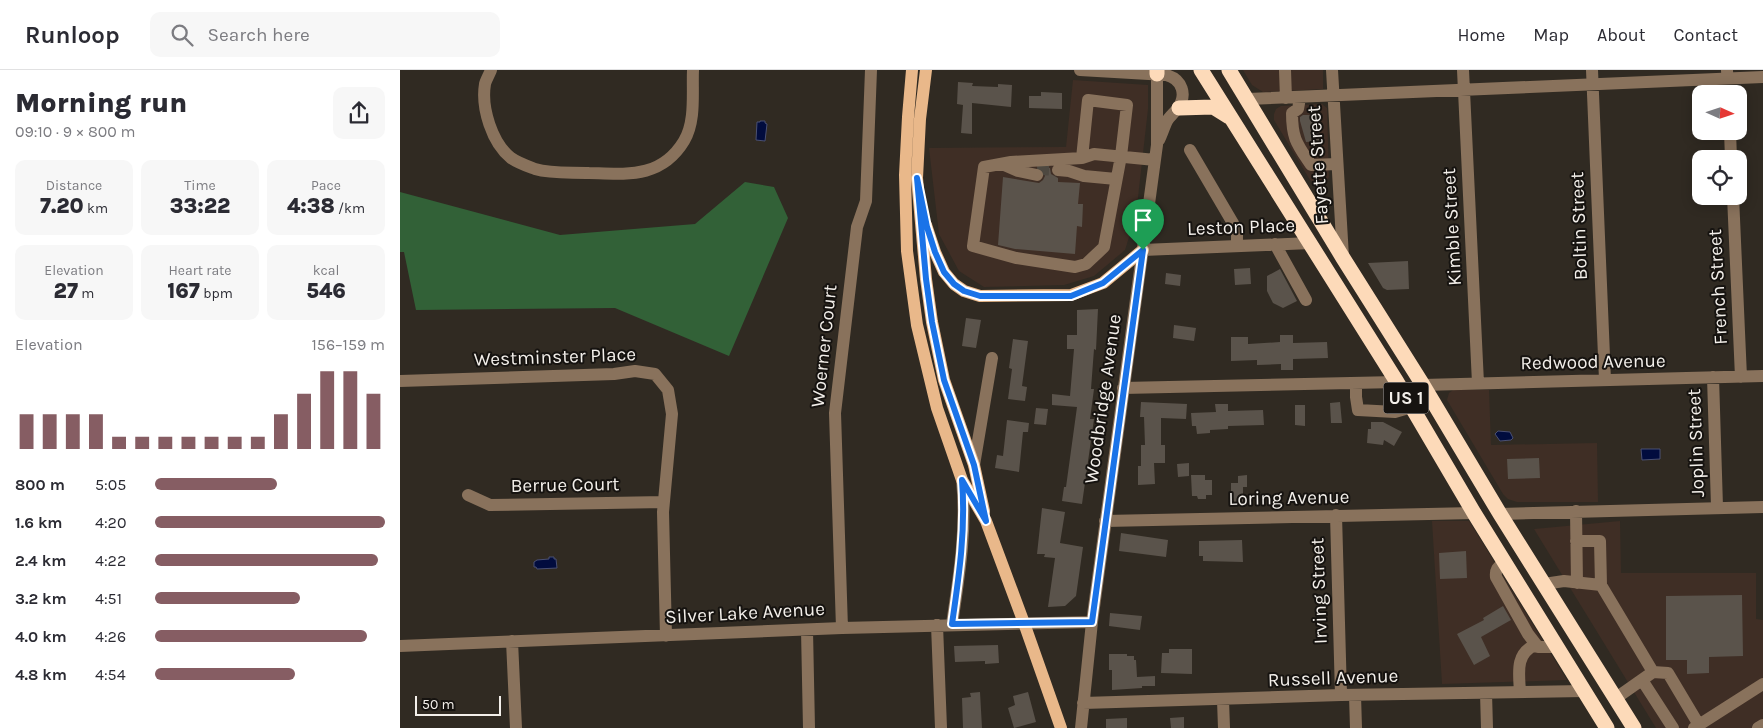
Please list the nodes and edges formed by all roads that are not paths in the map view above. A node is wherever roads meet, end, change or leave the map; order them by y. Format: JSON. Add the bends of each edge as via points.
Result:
{"nodes":[{"id":1,"x":491,"y":70,"type":"edge"},
{"id":2,"x":693,"y":70,"type":"edge"},
{"id":3,"x":871,"y":70,"type":"edge"},
{"id":4,"x":906,"y":70,"type":"edge"},
{"id":5,"x":912,"y":70,"type":"edge"},
{"id":6,"x":926,"y":70,"type":"edge"},
{"id":7,"x":1080,"y":70,"type":"edge"},
{"id":8,"x":1201,"y":70,"type":"edge"},
{"id":9,"x":1229,"y":70,"type":"edge"},
{"id":10,"x":1285,"y":70,"type":"edge"},
{"id":11,"x":1332,"y":70,"type":"edge"},
{"id":12,"x":1463,"y":70,"type":"edge"},
{"id":13,"x":1592,"y":70,"type":"edge"},
{"id":14,"x":1113,"y":71,"type":"edge"},
{"id":15,"x":1157,"y":72,"type":"edge"},
{"id":16,"x":1728,"y":75,"type":"edge"},
{"id":17,"x":1763,"y":77,"type":"edge"},
{"id":18,"x":1592,"y":86,"type":"junction"},
{"id":19,"x":1464,"y":91,"type":"junction"},
{"id":20,"x":1333,"y":96,"type":"junction"},
{"id":21,"x":1286,"y":98,"type":"junction"},
{"id":22,"x":1300,"y":98,"type":"junction"},
{"id":23,"x":1248,"y":99,"type":"junction"},
{"id":24,"x":1179,"y":108,"type":"junction"},
{"id":25,"x":908,"y":117,"type":"junction"},
{"id":26,"x":1232,"y":119,"type":"junction"},
{"id":27,"x":1157,"y":145,"type":"junction"},
{"id":28,"x":1190,"y":150,"type":"dead end"},
{"id":29,"x":1121,"y":156,"type":"junction"},
{"id":30,"x":1082,"y":158,"type":"junction"},
{"id":31,"x":1155,"y":160,"type":"junction"},
{"id":32,"x":1002,"y":164,"type":"junction"},
{"id":33,"x":1337,"y":164,"type":"junction"},
{"id":34,"x":1311,"y":165,"type":"junction"},
{"id":35,"x":1288,"y":168,"type":"junction"},
{"id":36,"x":1037,"y":172,"type":"tunnel mouth"},
{"id":37,"x":1058,"y":174,"type":"tunnel mouth"},
{"id":38,"x":917,"y":178,"type":"junction"},
{"id":39,"x":1116,"y":179,"type":"junction"},
{"id":40,"x":1733,"y":205,"type":"edge"},
{"id":41,"x":1311,"y":242,"type":"junction"},
{"id":42,"x":1275,"y":244,"type":"junction"},
{"id":43,"x":1237,"y":246,"type":"junction"},
{"id":44,"x":1143,"y":250,"type":"junction"},
{"id":45,"x":1343,"y":258,"type":"junction"},
{"id":46,"x":1306,"y":300,"type":"dead end"},
{"id":47,"x":992,"y":358,"type":"dead end"},
{"id":48,"x":1763,"y":376,"type":"edge"},
{"id":49,"x":1713,"y":377,"type":"junction"},
{"id":50,"x":1741,"y":377,"type":"junction"},
{"id":51,"x":1605,"y":380,"type":"junction"},
{"id":52,"x":400,"y":381,"type":"edge"},
{"id":53,"x":1397,"y":382,"type":"junction"},
{"id":54,"x":1356,"y":383,"type":"junction"},
{"id":55,"x":1478,"y":383,"type":"junction"},
{"id":56,"x":1423,"y":385,"type":"junction"},
{"id":57,"x":1123,"y":388,"type":"junction"},
{"id":58,"x":1412,"y":407,"type":"junction"},
{"id":59,"x":974,"y":465,"type":"junction"},
{"id":60,"x":962,"y":480,"type":"junction"},
{"id":61,"x":468,"y":495,"type":"dead end"},
{"id":62,"x":664,"y":502,"type":"junction"},
{"id":63,"x":1717,"y":507,"type":"junction"},
{"id":64,"x":1763,"y":507,"type":"edge"},
{"id":65,"x":1576,"y":511,"type":"junction"},
{"id":66,"x":1474,"y":512,"type":"junction"},
{"id":67,"x":1500,"y":514,"type":"junction"},
{"id":68,"x":1336,"y":515,"type":"junction"},
{"id":69,"x":986,"y":521,"type":"junction"},
{"id":70,"x":1105,"y":521,"type":"junction"},
{"id":71,"x":1576,"y":541,"type":"junction"},
{"id":72,"x":1504,"y":562,"type":"junction"},
{"id":73,"x":1577,"y":583,"type":"junction"},
{"id":74,"x":1544,"y":584,"type":"junction"},
{"id":75,"x":1601,"y":585,"type":"junction"},
{"id":76,"x":1092,"y":622,"type":"junction"},
{"id":77,"x":1024,"y":623,"type":"junction"},
{"id":78,"x":952,"y":624,"type":"junction"},
{"id":79,"x":937,"y":625,"type":"junction"},
{"id":80,"x":842,"y":628,"type":"junction"},
{"id":81,"x":807,"y":630,"type":"junction"},
{"id":82,"x":666,"y":636,"type":"junction"},
{"id":83,"x":512,"y":641,"type":"junction"},
{"id":84,"x":1535,"y":645,"type":"junction"},
{"id":85,"x":400,"y":646,"type":"edge"},
{"id":86,"x":1556,"y":647,"type":"junction"},
{"id":87,"x":1653,"y":672,"type":"junction"},
{"id":88,"x":1642,"y":680,"type":"junction"},
{"id":89,"x":1763,"y":684,"type":"edge"},
{"id":90,"x":1584,"y":691,"type":"junction"},
{"id":91,"x":1520,"y":692,"type":"junction"},
{"id":92,"x":1486,"y":694,"type":"junction"},
{"id":93,"x":1341,"y":695,"type":"junction"},
{"id":94,"x":1355,"y":695,"type":"junction"},
{"id":95,"x":1616,"y":698,"type":"junction"},
{"id":96,"x":1223,"y":700,"type":"junction"},
{"id":97,"x":1083,"y":703,"type":"junction"},
{"id":98,"x":1763,"y":726,"type":"edge"},
{"id":99,"x":1697,"y":727,"type":"edge"},
{"id":100,"x":516,"y":728,"type":"edge"},
{"id":101,"x":810,"y":728,"type":"edge"},
{"id":102,"x":941,"y":728,"type":"edge"},
{"id":103,"x":1061,"y":728,"type":"edge"},
{"id":104,"x":1081,"y":728,"type":"edge"},
{"id":105,"x":1224,"y":728,"type":"edge"},
{"id":106,"x":1356,"y":728,"type":"edge"},
{"id":107,"x":1487,"y":728,"type":"edge"},
{"id":108,"x":1608,"y":728,"type":"edge"},
{"id":109,"x":1634,"y":728,"type":"edge"},
{"id":110,"x":1673,"y":728,"type":"edge"},
{"id":111,"x":1758,"y":728,"type":"edge"}],
"edges":[{"from":1,"to":2,"type":"street","via":[[485,84],[485,105],[490,127],[510,157],[538,170],[632,174],[659,167],[684,141],[691,118]]},
{"from":3,"to":80,"type":"street","name":"Woerner Court","via":[[866,201],[857,227],[835,413]]},
{"from":4,"to":25,"type":"main road"},
{"from":5,"to":25,"type":"main road"},
{"from":6,"to":38,"type":"main road"},
{"from":7,"to":14,"type":"street"},
{"from":8,"to":26,"type":"highway","number":"US 1"},
{"from":9,"to":23,"type":"highway","number":"US 1"},
{"from":10,"to":21,"type":"street"},
{"from":11,"to":20,"type":"street","name":"Fayette Street"},
{"from":12,"to":19,"type":"street","name":"Kimble Street"},
{"from":13,"to":18,"type":"street","name":"Boltin Street"},
{"from":14,"to":15,"type":"street"},
{"from":15,"to":24,"type":"street","via":[[1179,81],[1182,98]]},
{"from":15,"to":27,"type":"street","name":"Woodbridge Avenue"},
{"from":16,"to":17,"type":"street"},
{"from":16,"to":18,"type":"street"},
{"from":18,"to":19,"type":"street"},
{"from":18,"to":51,"type":"street","name":"Boltin Street"},
{"from":19,"to":20,"type":"street"},
{"from":19,"to":55,"type":"street","name":"Kimble Street"},
{"from":20,"to":22,"type":"street"},
{"from":20,"to":33,"type":"street","name":"Fayette Street"},
{"from":21,"to":22,"type":"street"},
{"from":21,"to":23,"type":"street"},
{"from":22,"to":34,"type":"street","via":[[1298,109],[1292,113],[1292,128],[1295,142]]},
{"from":23,"to":35,"type":"highway","number":"US 1"},
{"from":24,"to":26,"type":"highway","via":[[1213,108]]},
{"from":24,"to":27,"type":"street","via":[[1168,120]]},
{"from":25,"to":60,"type":"main road","via":[[908,250],[917,325],[937,408]]},
{"from":26,"to":41,"type":"highway","number":"US 1"},
{"from":27,"to":31,"type":"street","name":"Woodbridge Avenue"},
{"from":28,"to":43,"type":"street","via":[[1238,230]]},
{"from":29,"to":30,"type":"street","via":[[1094,154]]},
{"from":29,"to":30,"type":"street","via":[[1127,105],[1088,100]]},
{"from":29,"to":31,"type":"street"},
{"from":29,"to":39,"type":"street"},
{"from":30,"to":32,"type":"street"},
{"from":31,"to":44,"type":"street","name":"Woodbridge Avenue"},
{"from":32,"to":36,"type":"street","via":[[1018,171]]},
{"from":32,"to":39,"type":"street","via":[[984,167],[973,246],[1016,258],[1075,267],[1086,264],[1104,247]]},
{"from":33,"to":34,"type":"street"},
{"from":33,"to":45,"type":"street","name":"Fayette Street"},
{"from":34,"to":35,"type":"street"},
{"from":35,"to":45,"type":"highway","number":"US 1"},
{"from":37,"to":39,"type":"street","via":[[1069,171]]},
{"from":38,"to":44,"type":"main road","via":[[935,252],[944,272],[964,291],[980,296],[1071,296],[1103,283]]},
{"from":38,"to":59,"type":"main road","via":[[932,322],[944,380]]},
{"from":40,"to":50,"type":"street","name":"French Street"},
{"from":41,"to":42,"type":"street","name":"Leston Place"},
{"from":41,"to":53,"type":"highway","number":"US 1"},
{"from":42,"to":43,"type":"street","name":"Leston Place"},
{"from":42,"to":46,"type":"street"},
{"from":43,"to":44,"type":"street","name":"Leston Place"},
{"from":44,"to":57,"type":"street","name":"Woodbridge Avenue"},
{"from":45,"to":56,"type":"highway","number":"US 1"},
{"from":47,"to":59,"type":"street"},
{"from":48,"to":50,"type":"street","name":"Redwood Avenue"},
{"from":49,"to":50,"type":"street","name":"Redwood Avenue"},
{"from":49,"to":51,"type":"street","name":"Redwood Avenue"},
{"from":49,"to":63,"type":"street","name":"Joplin Street"},
{"from":51,"to":55,"type":"street","name":"Redwood Avenue"},
{"from":52,"to":62,"type":"street","name":"Westminster Place","via":[[635,371],[655,374],[668,390],[672,414]]},
{"from":53,"to":54,"type":"street"},
{"from":53,"to":58,"type":"highway","number":"US 1"},
{"from":54,"to":57,"type":"street"},
{"from":54,"to":58,"type":"street","via":[[1358,410],[1395,412]]},
{"from":55,"to":56,"type":"street","name":"Redwood Avenue"},
{"from":56,"to":67,"type":"highway","number":"US 1"},
{"from":57,"to":70,"type":"street","name":"Woodbridge Avenue"},
{"from":58,"to":66,"type":"highway","number":"US 1"},
{"from":59,"to":69,"type":"main road"},
{"from":60,"to":69,"type":"main road"},
{"from":60,"to":78,"type":"street","via":[[964,536]]},
{"from":61,"to":62,"type":"street","name":"Berrue Court","via":[[490,505]]},
{"from":62,"to":82,"type":"street","name":"Westminster Place"},
{"from":63,"to":64,"type":"street"},
{"from":63,"to":65,"type":"street"},
{"from":65,"to":67,"type":"street"},
{"from":65,"to":71,"type":"street"},
{"from":66,"to":68,"type":"street","name":"Loring Avenue"},
{"from":66,"to":72,"type":"highway","number":"US 1"},
{"from":67,"to":74,"type":"highway","number":"US 1"},
{"from":68,"to":70,"type":"street","name":"Loring Avenue"},
{"from":68,"to":93,"type":"street","name":"Irving Street"},
{"from":69,"to":77,"type":"main road"},
{"from":70,"to":76,"type":"street","name":"Woodbridge Avenue"},
{"from":71,"to":73,"type":"street"},
{"from":71,"to":75,"type":"street","via":[[1600,541]]},
{"from":72,"to":84,"type":"street","via":[[1495,572],[1496,577]]},
{"from":72,"to":86,"type":"highway","number":"US 1"},
{"from":73,"to":74,"type":"street"},
{"from":73,"to":75,"type":"street"},
{"from":74,"to":95,"type":"highway","number":"US 1"},
{"from":75,"to":87,"type":"street"},
{"from":76,"to":77,"type":"street","name":"Silver Lake Avenue"},
{"from":76,"to":97,"type":"street","name":"Woodbridge Avenue"},
{"from":77,"to":78,"type":"street","name":"Silver Lake Avenue"},
{"from":77,"to":103,"type":"main road"},
{"from":78,"to":79,"type":"street","name":"Silver Lake Avenue"},
{"from":79,"to":80,"type":"street","name":"Silver Lake Avenue"},
{"from":79,"to":102,"type":"street"},
{"from":80,"to":81,"type":"street","name":"Silver Lake Avenue"},
{"from":81,"to":82,"type":"street","name":"Silver Lake Avenue"},
{"from":81,"to":101,"type":"street"},
{"from":82,"to":83,"type":"street","name":"Silver Lake Avenue"},
{"from":83,"to":85,"type":"street","name":"Silver Lake Avenue"},
{"from":83,"to":100,"type":"street"},
{"from":84,"to":86,"type":"street"},
{"from":84,"to":91,"type":"street","via":[[1520,658]]},
{"from":86,"to":90,"type":"highway","number":"US 1"},
{"from":87,"to":88,"type":"street"},
{"from":87,"to":99,"type":"street","via":[[1668,673]]},
{"from":88,"to":95,"type":"street"},
{"from":88,"to":110,"type":"street"},
{"from":89,"to":99,"type":"street"},
{"from":90,"to":91,"type":"street","name":"Russell Avenue"},
{"from":90,"to":108,"type":"highway","number":"US 1"},
{"from":91,"to":92,"type":"street","name":"Russell Avenue"},
{"from":92,"to":94,"type":"street","name":"Russell Avenue"},
{"from":92,"to":107,"type":"street"},
{"from":93,"to":94,"type":"street","name":"Russell Avenue"},
{"from":93,"to":96,"type":"street","name":"Russell Avenue"},
{"from":94,"to":106,"type":"street"},
{"from":95,"to":109,"type":"highway","number":"US 1"},
{"from":96,"to":97,"type":"street","name":"Russell Avenue"},
{"from":96,"to":105,"type":"street"},
{"from":97,"to":104,"type":"street","name":"Woodbridge Avenue"},
{"from":98,"to":111,"type":"street"}]}
